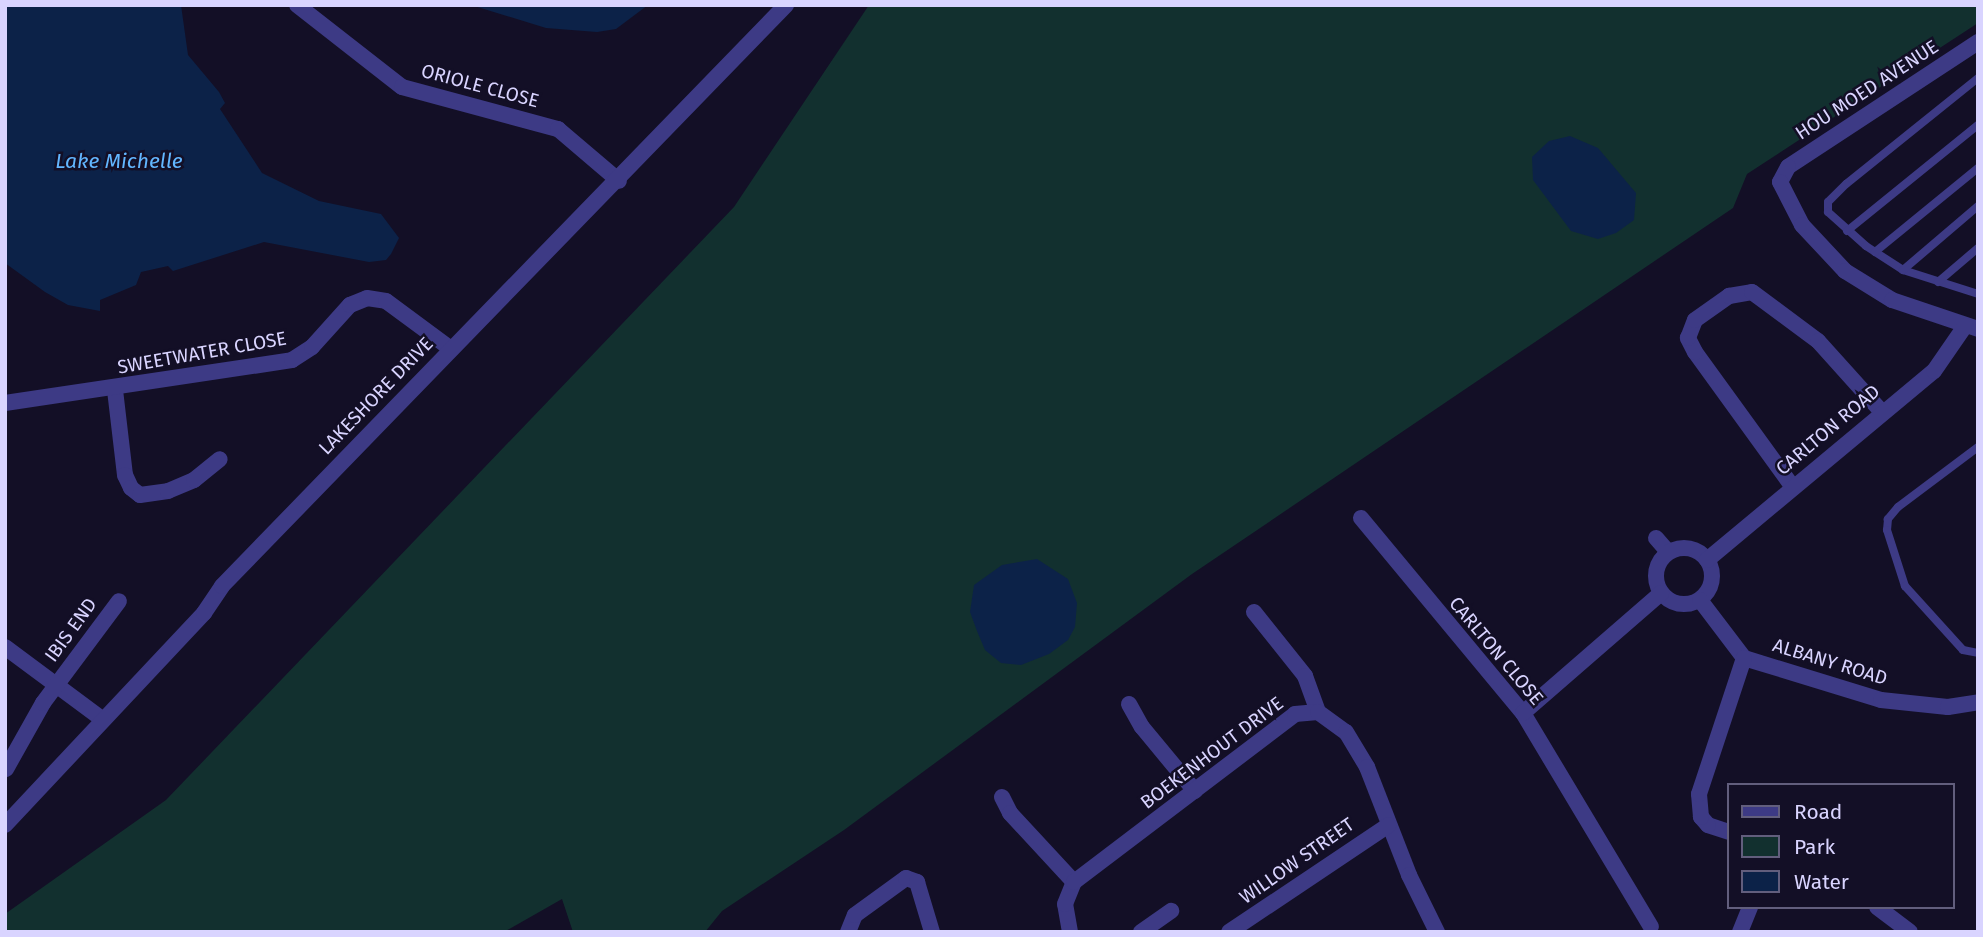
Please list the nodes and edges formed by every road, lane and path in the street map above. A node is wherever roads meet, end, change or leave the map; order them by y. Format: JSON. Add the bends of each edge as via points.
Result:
{"nodes":[{"id":1,"x":297,"y":5,"type":"edge"},
{"id":2,"x":786,"y":5,"type":"edge"},
{"id":3,"x":1978,"y":42,"type":"edge"},
{"id":4,"x":1978,"y":78,"type":"edge"},
{"id":5,"x":1978,"y":125,"type":"edge"},
{"id":6,"x":1978,"y":168,"type":"edge"},
{"id":7,"x":619,"y":181,"type":"junction"},
{"id":8,"x":1978,"y":206,"type":"edge"},
{"id":9,"x":1847,"y":231,"type":"junction"},
{"id":10,"x":1978,"y":248,"type":"edge"},
{"id":11,"x":1875,"y":252,"type":"junction"},
{"id":12,"x":1903,"y":270,"type":"junction"},
{"id":13,"x":1938,"y":282,"type":"junction"},
{"id":14,"x":1977,"y":293,"type":"edge"},
{"id":15,"x":1972,"y":327,"type":"edge"},
{"id":16,"x":451,"y":349,"type":"junction"},
{"id":17,"x":115,"y":390,"type":"junction"},
{"id":18,"x":5,"y":403,"type":"edge"},
{"id":19,"x":1882,"y":412,"type":"junction"},
{"id":20,"x":1978,"y":447,"type":"edge"},
{"id":21,"x":220,"y":459,"type":"dead end"},
{"id":22,"x":1792,"y":486,"type":"junction"},
{"id":23,"x":1361,"y":519,"type":"dead end"},
{"id":24,"x":1656,"y":538,"type":"dead end"},
{"id":25,"x":1668,"y":552,"type":"junction"},
{"id":26,"x":1707,"y":560,"type":"junction"},
{"id":27,"x":1661,"y":593,"type":"junction"},
{"id":28,"x":1700,"y":600,"type":"junction"},
{"id":29,"x":118,"y":601,"type":"dead end"},
{"id":30,"x":1254,"y":612,"type":"dead end"},
{"id":31,"x":5,"y":647,"type":"edge"},
{"id":32,"x":1978,"y":653,"type":"edge"},
{"id":33,"x":1744,"y":658,"type":"junction"},
{"id":34,"x":57,"y":683,"type":"junction"},
{"id":35,"x":1978,"y":702,"type":"edge"},
{"id":36,"x":1129,"y":704,"type":"dead end"},
{"id":37,"x":1318,"y":712,"type":"junction"},
{"id":38,"x":1523,"y":713,"type":"junction"},
{"id":39,"x":102,"y":719,"type":"junction"},
{"id":40,"x":6,"y":769,"type":"edge"},
{"id":41,"x":1195,"y":791,"type":"junction"},
{"id":42,"x":1002,"y":797,"type":"dead end"},
{"id":43,"x":5,"y":825,"type":"edge"},
{"id":44,"x":1389,"y":825,"type":"junction"},
{"id":45,"x":1728,"y":832,"type":"edge"},
{"id":46,"x":1074,"y":882,"type":"junction"},
{"id":47,"x":1749,"y":909,"type":"edge"},
{"id":48,"x":1880,"y":909,"type":"edge"},
{"id":49,"x":1171,"y":911,"type":"dead end"},
{"id":50,"x":1651,"y":927,"type":"dead end"},
{"id":51,"x":848,"y":932,"type":"edge"},
{"id":52,"x":932,"y":932,"type":"edge"},
{"id":53,"x":1070,"y":932,"type":"edge"},
{"id":54,"x":1141,"y":932,"type":"edge"},
{"id":55,"x":1228,"y":932,"type":"edge"},
{"id":56,"x":1437,"y":932,"type":"edge"},
{"id":57,"x":1740,"y":932,"type":"edge"},
{"id":58,"x":1910,"y":932,"type":"edge"}],
"edges":[{"from":1,"to":7,"type":"street","name":"ORIOLE CLOSE","via":[[402,87],[558,129]]},
{"from":2,"to":7,"type":"street","name":"LAKESHORE DRIVE"},
{"from":3,"to":15,"type":"street","name":"HOU MOED AVENUE","via":[[1788,167],[1781,176],[1782,188],[1802,225],[1845,271],[1892,300]]},
{"from":4,"to":9,"type":"lane","via":[[1828,202],[1828,212]]},
{"from":5,"to":9,"type":"lane"},
{"from":6,"to":11,"type":"lane"},
{"from":7,"to":16,"type":"street","name":"LAKESHORE DRIVE"},
{"from":8,"to":12,"type":"lane"},
{"from":9,"to":11,"type":"lane"},
{"from":10,"to":13,"type":"lane"},
{"from":11,"to":12,"type":"lane"},
{"from":12,"to":13,"type":"lane"},
{"from":13,"to":14,"type":"lane"},
{"from":15,"to":19,"type":"street","name":"CARLTON ROAD","via":[[1934,371]]},
{"from":16,"to":17,"type":"street","name":"SWEETWATER CLOSE","via":[[386,301],[367,298],[350,305],[312,347],[292,360]]},
{"from":16,"to":39,"type":"street","name":"LAKESHORE DRIVE"},
{"from":17,"to":18,"type":"street","name":"SWEETWATER CLOSE"},
{"from":17,"to":21,"type":"street","via":[[125,475],[139,495],[168,491],[194,480]]},
{"from":19,"to":22,"type":"street","name":"CARLTON ROAD"},
{"from":19,"to":22,"type":"street","via":[[1818,341],[1752,292],[1729,296],[1695,320],[1688,338],[1695,352]]},
{"from":20,"to":32,"type":"lane","via":[[1898,507],[1888,519],[1887,530],[1905,586],[1963,650]]},
{"from":22,"to":26,"type":"street","name":"CARLTON ROAD"},
{"from":23,"to":38,"type":"street","name":"CARLTON CLOSE"},
{"from":24,"to":25,"type":"street"},
{"from":25,"to":26,"type":"street","via":[[1694,550]]},
{"from":25,"to":27,"type":"street","via":[[1657,566]]},
{"from":26,"to":28,"type":"street","via":[[1712,577]]},
{"from":27,"to":28,"type":"street","via":[[1675,603]]},
{"from":27,"to":38,"type":"street"},
{"from":28,"to":33,"type":"street","name":"ALBANY ROAD"},
{"from":29,"to":34,"type":"street","name":"IBIS END"},
{"from":30,"to":37,"type":"street","via":[[1305,676]]},
{"from":31,"to":34,"type":"street","name":"IBIS END"},
{"from":33,"to":35,"type":"street","name":"ALBANY ROAD","via":[[1881,700],[1948,706]]},
{"from":33,"to":45,"type":"street","via":[[1699,794],[1702,817],[1708,825]]},
{"from":34,"to":39,"type":"street","name":"IBIS END"},
{"from":34,"to":40,"type":"street","name":"IBIS END"},
{"from":36,"to":41,"type":"street","via":[[1142,727]]},
{"from":37,"to":41,"type":"street","name":"BOEKENHOUT DRIVE","via":[[1295,714]]},
{"from":37,"to":44,"type":"street","via":[[1346,732],[1367,766]]},
{"from":38,"to":50,"type":"street","name":"CARLTON CLOSE"},
{"from":39,"to":43,"type":"street","name":"LAKESHORE DRIVE"},
{"from":41,"to":46,"type":"street","name":"BOEKENHOUT DRIVE"},
{"from":42,"to":46,"type":"street","via":[[1010,813]]},
{"from":44,"to":55,"type":"street","name":"WILLOW STREET"},
{"from":44,"to":56,"type":"street"},
{"from":46,"to":53,"type":"street","via":[[1065,904]]},
{"from":47,"to":57,"type":"street"},
{"from":48,"to":58,"type":"street"},
{"from":49,"to":54,"type":"street"},
{"from":51,"to":52,"type":"street","via":[[855,915],[906,878],[918,882]]}]}
